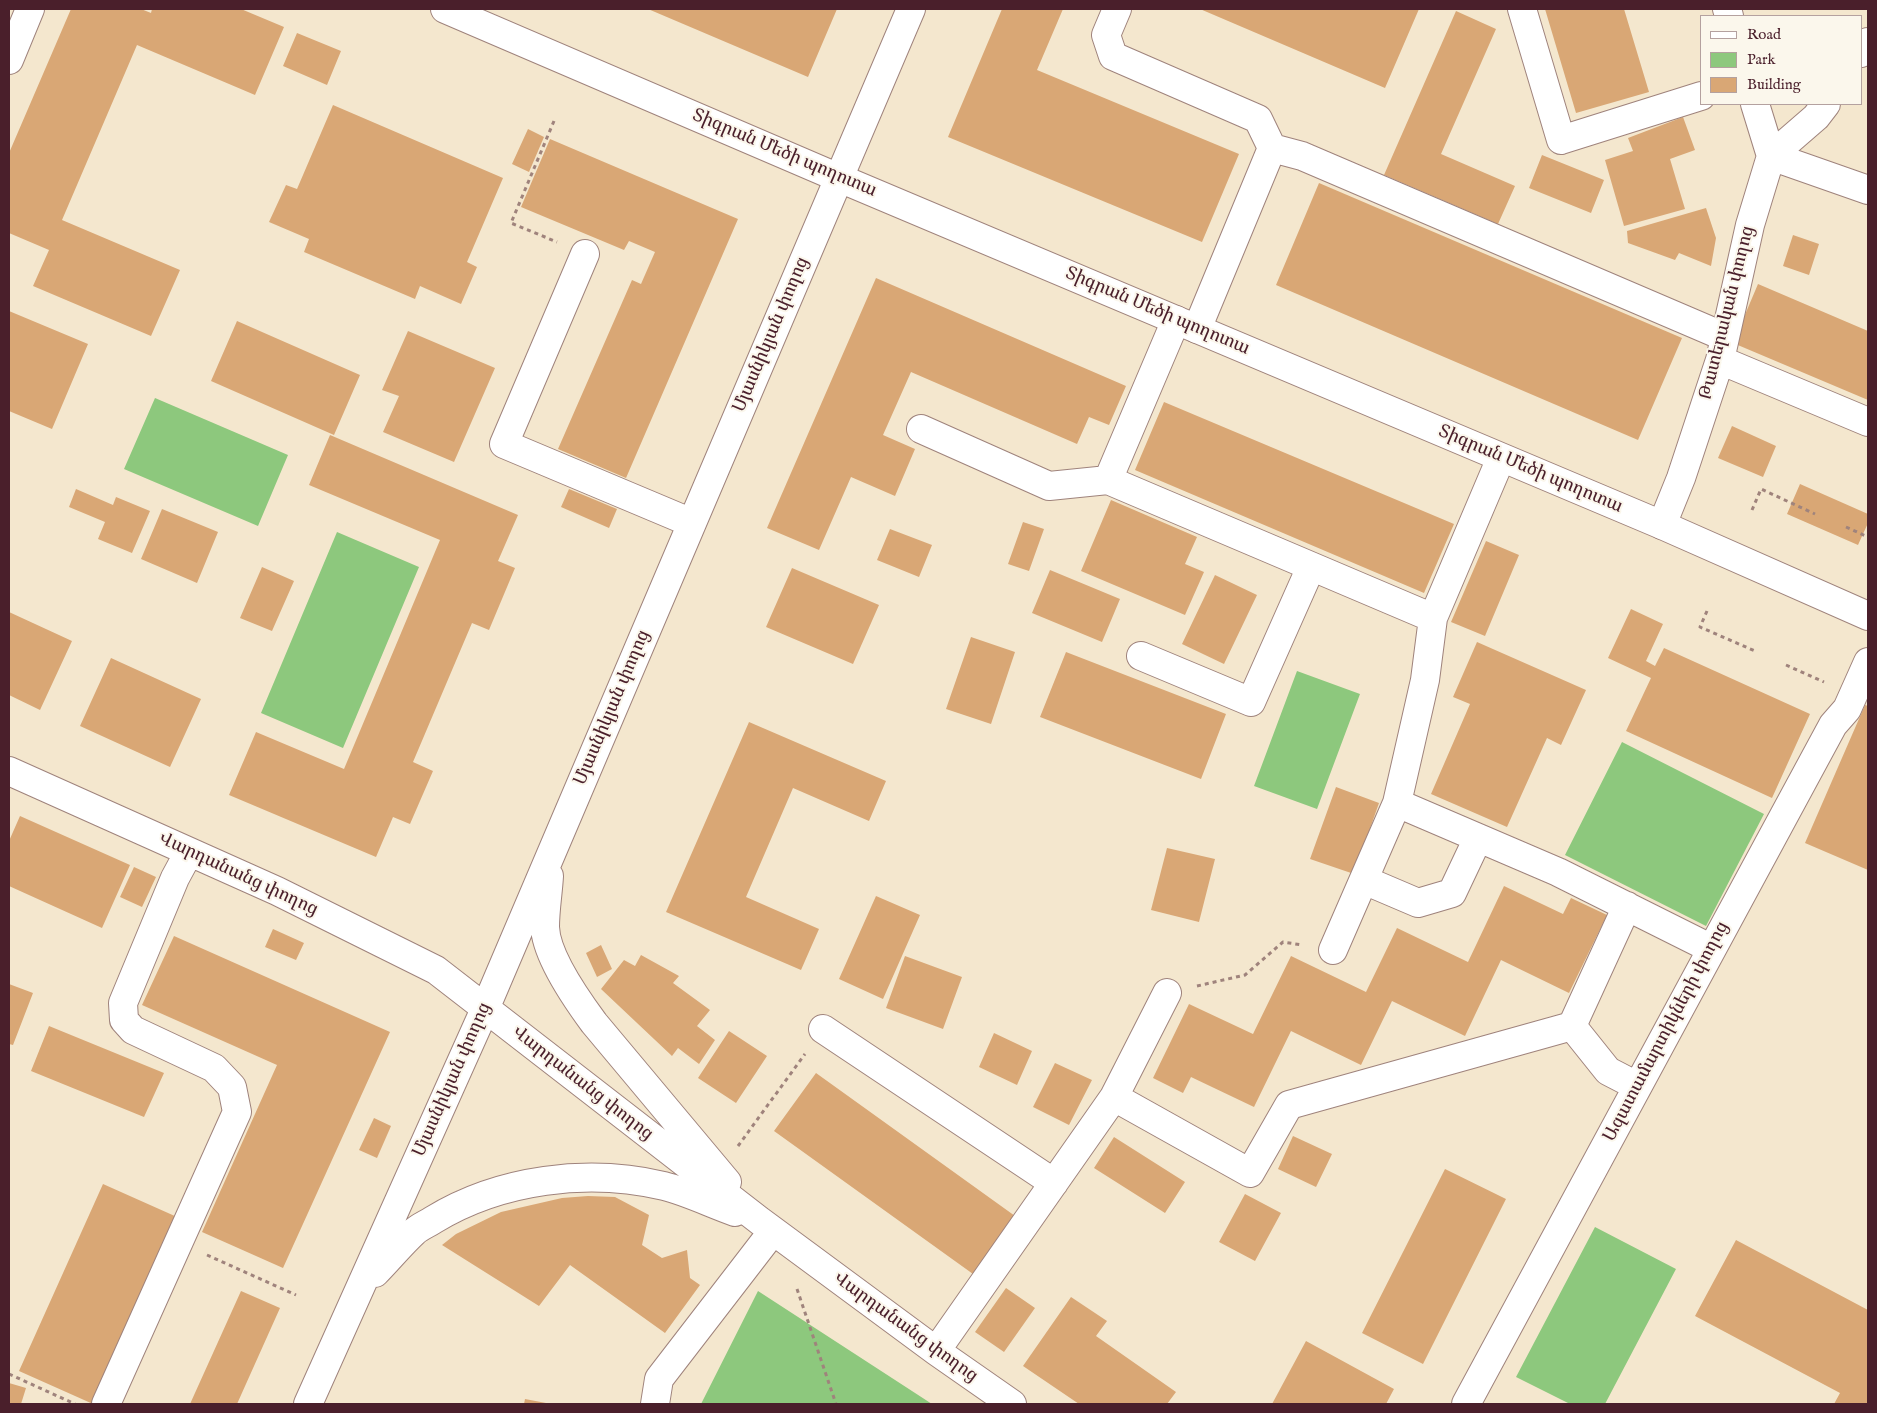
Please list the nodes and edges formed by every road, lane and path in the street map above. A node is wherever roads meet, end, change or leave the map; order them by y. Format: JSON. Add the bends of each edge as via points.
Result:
{"nodes":[{"id":1,"x":30,"y":9,"type":"edge"},
{"id":2,"x":445,"y":9,"type":"edge"},
{"id":3,"x":911,"y":9,"type":"edge"},
{"id":4,"x":1117,"y":9,"type":"edge"},
{"id":5,"x":1522,"y":9,"type":"edge"},
{"id":6,"x":9,"y":60,"type":"edge"},
{"id":7,"x":1700,"y":96,"type":"edge"},
{"id":8,"x":1755,"y":105,"type":"edge"},
{"id":9,"x":1825,"y":105,"type":"edge"},
{"id":10,"x":554,"y":121,"type":"dead end"},
{"id":11,"x":1272,"y":148,"type":"junction"},
{"id":12,"x":1771,"y":156,"type":"junction"},
{"id":13,"x":839,"y":178,"type":"junction"},
{"id":14,"x":1868,"y":190,"type":"edge"},
{"id":15,"x":585,"y":254,"type":"joint"},
{"id":16,"x":1187,"y":325,"type":"junction"},
{"id":17,"x":1722,"y":348,"type":"junction"},
{"id":18,"x":1868,"y":422,"type":"edge"},
{"id":19,"x":921,"y":429,"type":"dead end"},
{"id":20,"x":1501,"y":458,"type":"junction"},
{"id":21,"x":1108,"y":480,"type":"junction"},
{"id":22,"x":1752,"y":510,"type":"dead end"},
{"id":23,"x":1815,"y":514,"type":"dead end"},
{"id":24,"x":692,"y":523,"type":"junction"},
{"id":25,"x":1662,"y":525,"type":"junction"},
{"id":26,"x":1846,"y":527,"type":"dead end"},
{"id":27,"x":1868,"y":537,"type":"edge"},
{"id":28,"x":1311,"y":567,"type":"junction"},
{"id":29,"x":1707,"y":611,"type":"dead end"},
{"id":30,"x":1868,"y":616,"type":"edge"},
{"id":31,"x":1432,"y":618,"type":"junction"},
{"id":32,"x":1755,"y":651,"type":"dead end"},
{"id":33,"x":1141,"y":656,"type":"dead end"},
{"id":34,"x":1868,"y":662,"type":"edge"},
{"id":35,"x":1786,"y":665,"type":"dead end"},
{"id":36,"x":1826,"y":682,"type":"dead end"},
{"id":37,"x":9,"y":772,"type":"edge"},
{"id":38,"x":1397,"y":803,"type":"junction"},
{"id":39,"x":1478,"y":838,"type":"junction"},
{"id":40,"x":189,"y":852,"type":"junction"},
{"id":41,"x":551,"y":852,"type":"junction"},
{"id":42,"x":1364,"y":880,"type":"junction"},
{"id":43,"x":1627,"y":906,"type":"junction"},
{"id":44,"x":1712,"y":949,"type":"junction"},
{"id":45,"x":1333,"y":950,"type":"joint"},
{"id":46,"x":1167,"y":993,"type":"joint"},
{"id":47,"x":485,"y":1009,"type":"junction"},
{"id":48,"x":1572,"y":1026,"type":"junction"},
{"id":49,"x":823,"y":1029,"type":"joint"},
{"id":50,"x":1637,"y":1086,"type":"junction"},
{"id":51,"x":1114,"y":1097,"type":"junction"},
{"id":52,"x":736,"y":1149,"type":"dead end"},
{"id":53,"x":1054,"y":1183,"type":"junction"},
{"id":54,"x":766,"y":1226,"type":"junction"},
{"id":55,"x":179,"y":1242,"type":"junction"},
{"id":56,"x":796,"y":1284,"type":"dead end"},
{"id":57,"x":360,"y":1289,"type":"junction"},
{"id":58,"x":296,"y":1295,"type":"dead end"},
{"id":59,"x":936,"y":1351,"type":"junction"},
{"id":60,"x":9,"y":1374,"type":"edge"},
{"id":61,"x":76,"y":1404,"type":"edge"},
{"id":62,"x":106,"y":1404,"type":"edge"},
{"id":63,"x":308,"y":1404,"type":"edge"},
{"id":64,"x":655,"y":1404,"type":"edge"},
{"id":65,"x":836,"y":1404,"type":"edge"},
{"id":66,"x":1012,"y":1404,"type":"edge"},
{"id":67,"x":1466,"y":1404,"type":"edge"}],
"edges":[{"from":1,"to":6,"type":"street"},
{"from":2,"to":13,"type":"street","name":"Տիգրան Մեծի պողոտա"},
{"from":3,"to":13,"type":"street","name":"Մյասնիկյան փողոց"},
{"from":4,"to":11,"type":"street","via":[[1106,35],[1113,56],[1258,119]]},
{"from":5,"to":7,"type":"street","via":[[1561,140]]},
{"from":8,"to":12,"type":"street"},
{"from":9,"to":12,"type":"street"},
{"from":10,"to":15,"type":"path","via":[[511,223]]},
{"from":11,"to":16,"type":"street"},
{"from":11,"to":17,"type":"street","via":[[1302,156]]},
{"from":12,"to":14,"type":"street"},
{"from":12,"to":17,"type":"street","name":"Թատերական փողոց","via":[[1750,225]]},
{"from":13,"to":16,"type":"street","name":"Տիգրան Մեծի պողոտա"},
{"from":13,"to":24,"type":"street","name":"Մյասնիկյան փողոց"},
{"from":15,"to":24,"type":"street","via":[[504,444]]},
{"from":16,"to":20,"type":"street","name":"Տիգրան Մեծի պողոտա"},
{"from":16,"to":21,"type":"street"},
{"from":17,"to":18,"type":"street"},
{"from":17,"to":25,"type":"street","name":"Թատերական փողոց","via":[[1681,478]]},
{"from":19,"to":21,"type":"street","via":[[1049,486]]},
{"from":20,"to":25,"type":"street","name":"Տիգրան Մեծի պողոտա"},
{"from":20,"to":31,"type":"street"},
{"from":21,"to":28,"type":"street"},
{"from":22,"to":23,"type":"path","via":[[1762,489]]},
{"from":24,"to":41,"type":"street","name":"Մյասնիկյան փողոց"},
{"from":25,"to":30,"type":"street","name":"Տիգրան Մեծի պողոտա"},
{"from":26,"to":27,"type":"path"},
{"from":28,"to":31,"type":"street"},
{"from":28,"to":33,"type":"street","via":[[1250,702]]},
{"from":29,"to":32,"type":"path","via":[[1700,627]]},
{"from":31,"to":38,"type":"street","via":[[1425,680]]},
{"from":34,"to":44,"type":"street","name":"Ազատամարտիկների փողոց","via":[[1847,709],[1833,726]]},
{"from":35,"to":36,"type":"path"},
{"from":37,"to":40,"type":"street","name":"Վարդանանց փողոց"},
{"from":38,"to":39,"type":"street"},
{"from":38,"to":42,"type":"street"},
{"from":39,"to":42,"type":"street","via":[[1452,893],[1418,903]]},
{"from":39,"to":43,"type":"street"},
{"from":40,"to":47,"type":"street","name":"Վարդանանց փողոց","via":[[277,891],[436,970]]},
{"from":40,"to":55,"type":"street","via":[[123,1002],[124,1020],[133,1030],[214,1068],[232,1087],[236,1112]]},
{"from":41,"to":47,"type":"street","name":"Մյասնիկյան փողոց"},
{"from":41,"to":54,"type":"street","via":[[545,928],[552,955],[577,1000]]},
{"from":42,"to":45,"type":"street"},
{"from":43,"to":44,"type":"street"},
{"from":43,"to":48,"type":"street"},
{"from":44,"to":50,"type":"street","name":"Ազատամարտիկների փողոց"},
{"from":45,"to":46,"type":"path","via":[[1283,942],[1245,975]]},
{"from":46,"to":51,"type":"street"},
{"from":47,"to":54,"type":"street","name":"Վարդանանց փողոց"},
{"from":47,"to":57,"type":"street","name":"Մյասնիկյան փողոց"},
{"from":48,"to":50,"type":"street","via":[[1608,1071]]},
{"from":48,"to":51,"type":"street","via":[[1289,1105],[1250,1173]]},
{"from":49,"to":52,"type":"path"},
{"from":49,"to":53,"type":"street"},
{"from":50,"to":67,"type":"street","name":"Ազատամարտիկների փողոց"},
{"from":51,"to":53,"type":"street"},
{"from":53,"to":59,"type":"street"},
{"from":54,"to":57,"type":"street","via":[[665,1186],[610,1179],[533,1182],[452,1209],[415,1231]]},
{"from":54,"to":59,"type":"street","name":"Վարդանանց փողոց"},
{"from":54,"to":64,"type":"street","via":[[659,1379]]},
{"from":55,"to":58,"type":"path"},
{"from":55,"to":62,"type":"street"},
{"from":56,"to":65,"type":"path"},
{"from":57,"to":63,"type":"street","name":"Մյասնիկյան փողոց"},
{"from":59,"to":66,"type":"street","name":"Վարդանանց փողոց"},
{"from":60,"to":61,"type":"path"}]}
